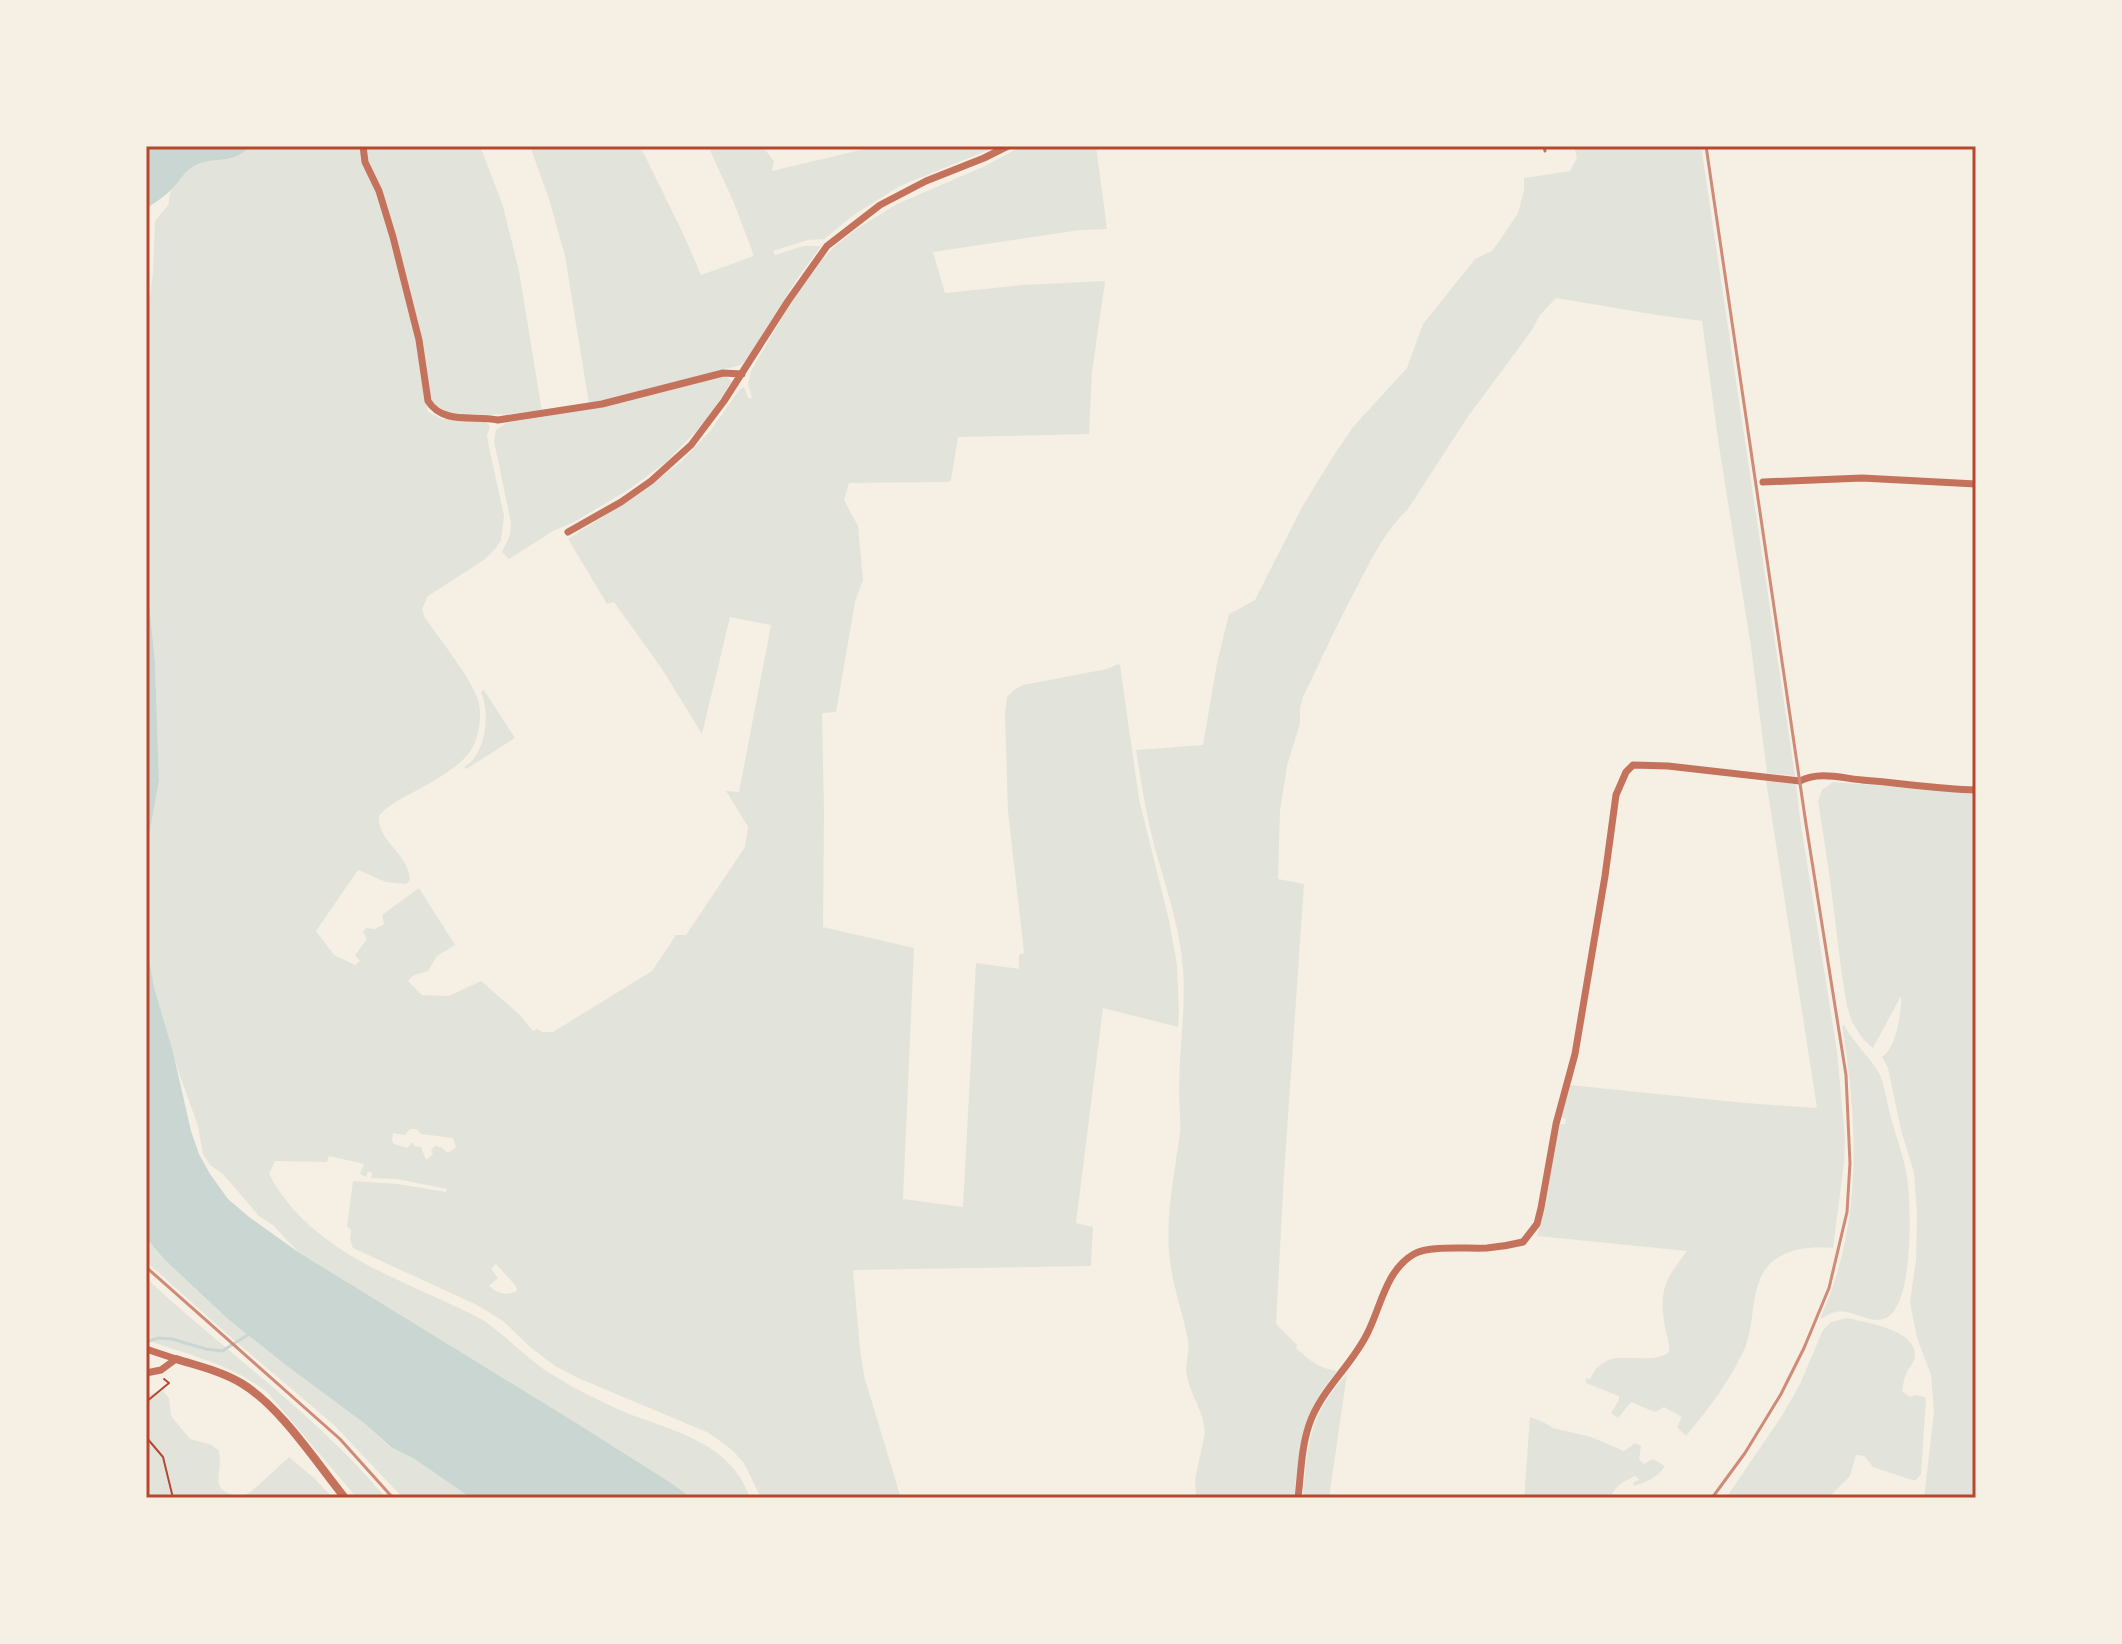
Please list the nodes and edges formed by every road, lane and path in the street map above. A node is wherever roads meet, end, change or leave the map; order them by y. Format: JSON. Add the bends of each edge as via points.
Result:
{"nodes":[{"id":1,"x":363,"y":146,"type":"edge"},
{"id":2,"x":1008,"y":146,"type":"edge"},
{"id":3,"x":742,"y":374,"type":"junction"},
{"id":4,"x":1763,"y":482,"type":"dead end"},
{"id":5,"x":1976,"y":484,"type":"edge"},
{"id":6,"x":568,"y":532,"type":"dead end"},
{"id":7,"x":1976,"y":790,"type":"edge"},
{"id":8,"x":146,"y":1349,"type":"edge"},
{"id":9,"x":176,"y":1359,"type":"junction"},
{"id":10,"x":146,"y":1373,"type":"edge"},
{"id":11,"x":162,"y":1377,"type":"dead end"},
{"id":12,"x":146,"y":1402,"type":"edge"},
{"id":13,"x":146,"y":1437,"type":"edge"},
{"id":14,"x":173,"y":1498,"type":"edge"},
{"id":15,"x":345,"y":1498,"type":"edge"},
{"id":16,"x":1298,"y":1498,"type":"edge"}],
"edges":[{"from":1,"to":3,"type":"street","via":[[393,237],[433,409],[445,416],[498,420],[602,404],[723,373]]},
{"from":2,"to":3,"type":"street","via":[[880,205],[827,246]]},
{"from":3,"to":6,"type":"street","via":[[678,458],[621,502]]},
{"from":4,"to":5,"type":"street","via":[[1862,478]]},
{"from":7,"to":16,"type":"street","via":[[1831,776],[1800,781],[1644,765],[1626,772],[1616,795],[1578,1040],[1537,1224],[1523,1242],[1426,1250],[1402,1263],[1357,1353],[1320,1399],[1303,1447]]},
{"from":8,"to":9,"type":"street"},
{"from":9,"to":10,"type":"street"},
{"from":9,"to":15,"type":"street","via":[[226,1375],[259,1396]]},
{"from":11,"to":12,"type":"path","via":[[169,1383]]},
{"from":13,"to":14,"type":"path","via":[[163,1457]]}]}
